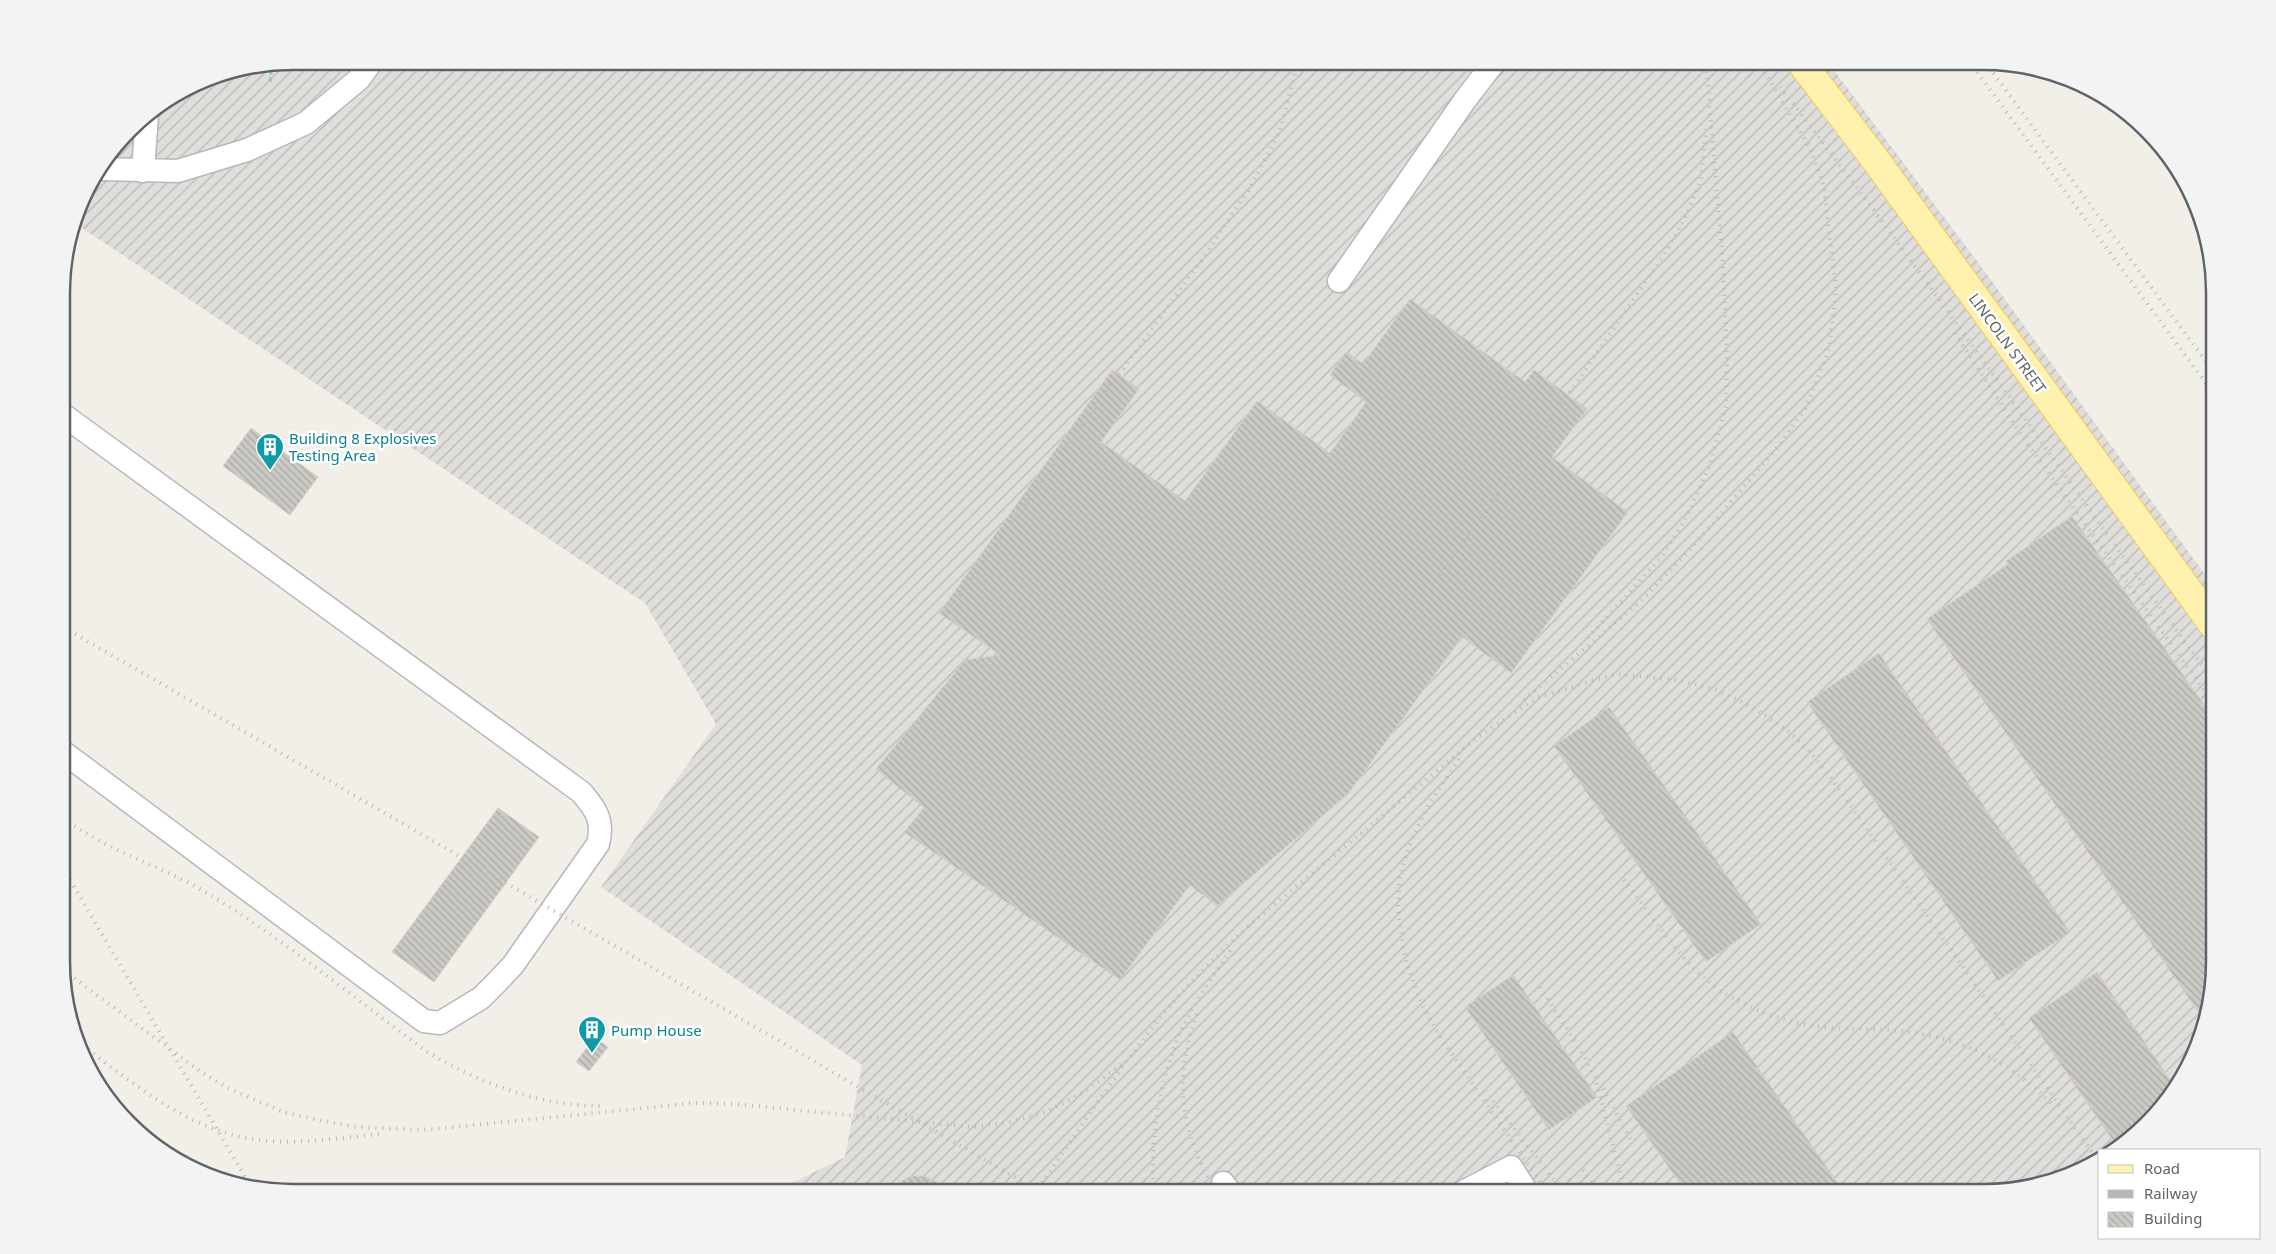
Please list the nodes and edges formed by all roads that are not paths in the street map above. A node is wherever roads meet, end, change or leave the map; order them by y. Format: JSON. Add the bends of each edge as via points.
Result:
{"nodes":[{"id":1,"x":366,"y":70,"type":"edge"},
{"id":2,"x":1488,"y":70,"type":"edge"},
{"id":3,"x":1807,"y":70,"type":"edge"},
{"id":4,"x":146,"y":125,"type":"edge"},
{"id":5,"x":108,"y":169,"type":"edge"},
{"id":6,"x":143,"y":171,"type":"junction"},
{"id":7,"x":1339,"y":281,"type":"dead end"},
{"id":8,"x":70,"y":420,"type":"edge"},
{"id":9,"x":2206,"y":615,"type":"edge"},
{"id":10,"x":70,"y":757,"type":"edge"},
{"id":11,"x":1478,"y":1184,"type":"edge"},
{"id":12,"x":1522,"y":1184,"type":"edge"}],
"edges":[{"from":1,"to":6,"type":"street","via":[[306,123],[247,150],[178,172]]},
{"from":2,"to":7,"type":"street"},
{"from":3,"to":9,"type":"main road","name":"LINCOLN STREET"},
{"from":4,"to":6,"type":"street"},
{"from":5,"to":6,"type":"street"},
{"from":8,"to":10,"type":"street","via":[[581,792],[600,818],[601,832],[598,844],[514,965],[481,998],[440,1023],[424,1021]]},
{"from":11,"to":12,"type":"street","via":[[1511,1167]]}]}
